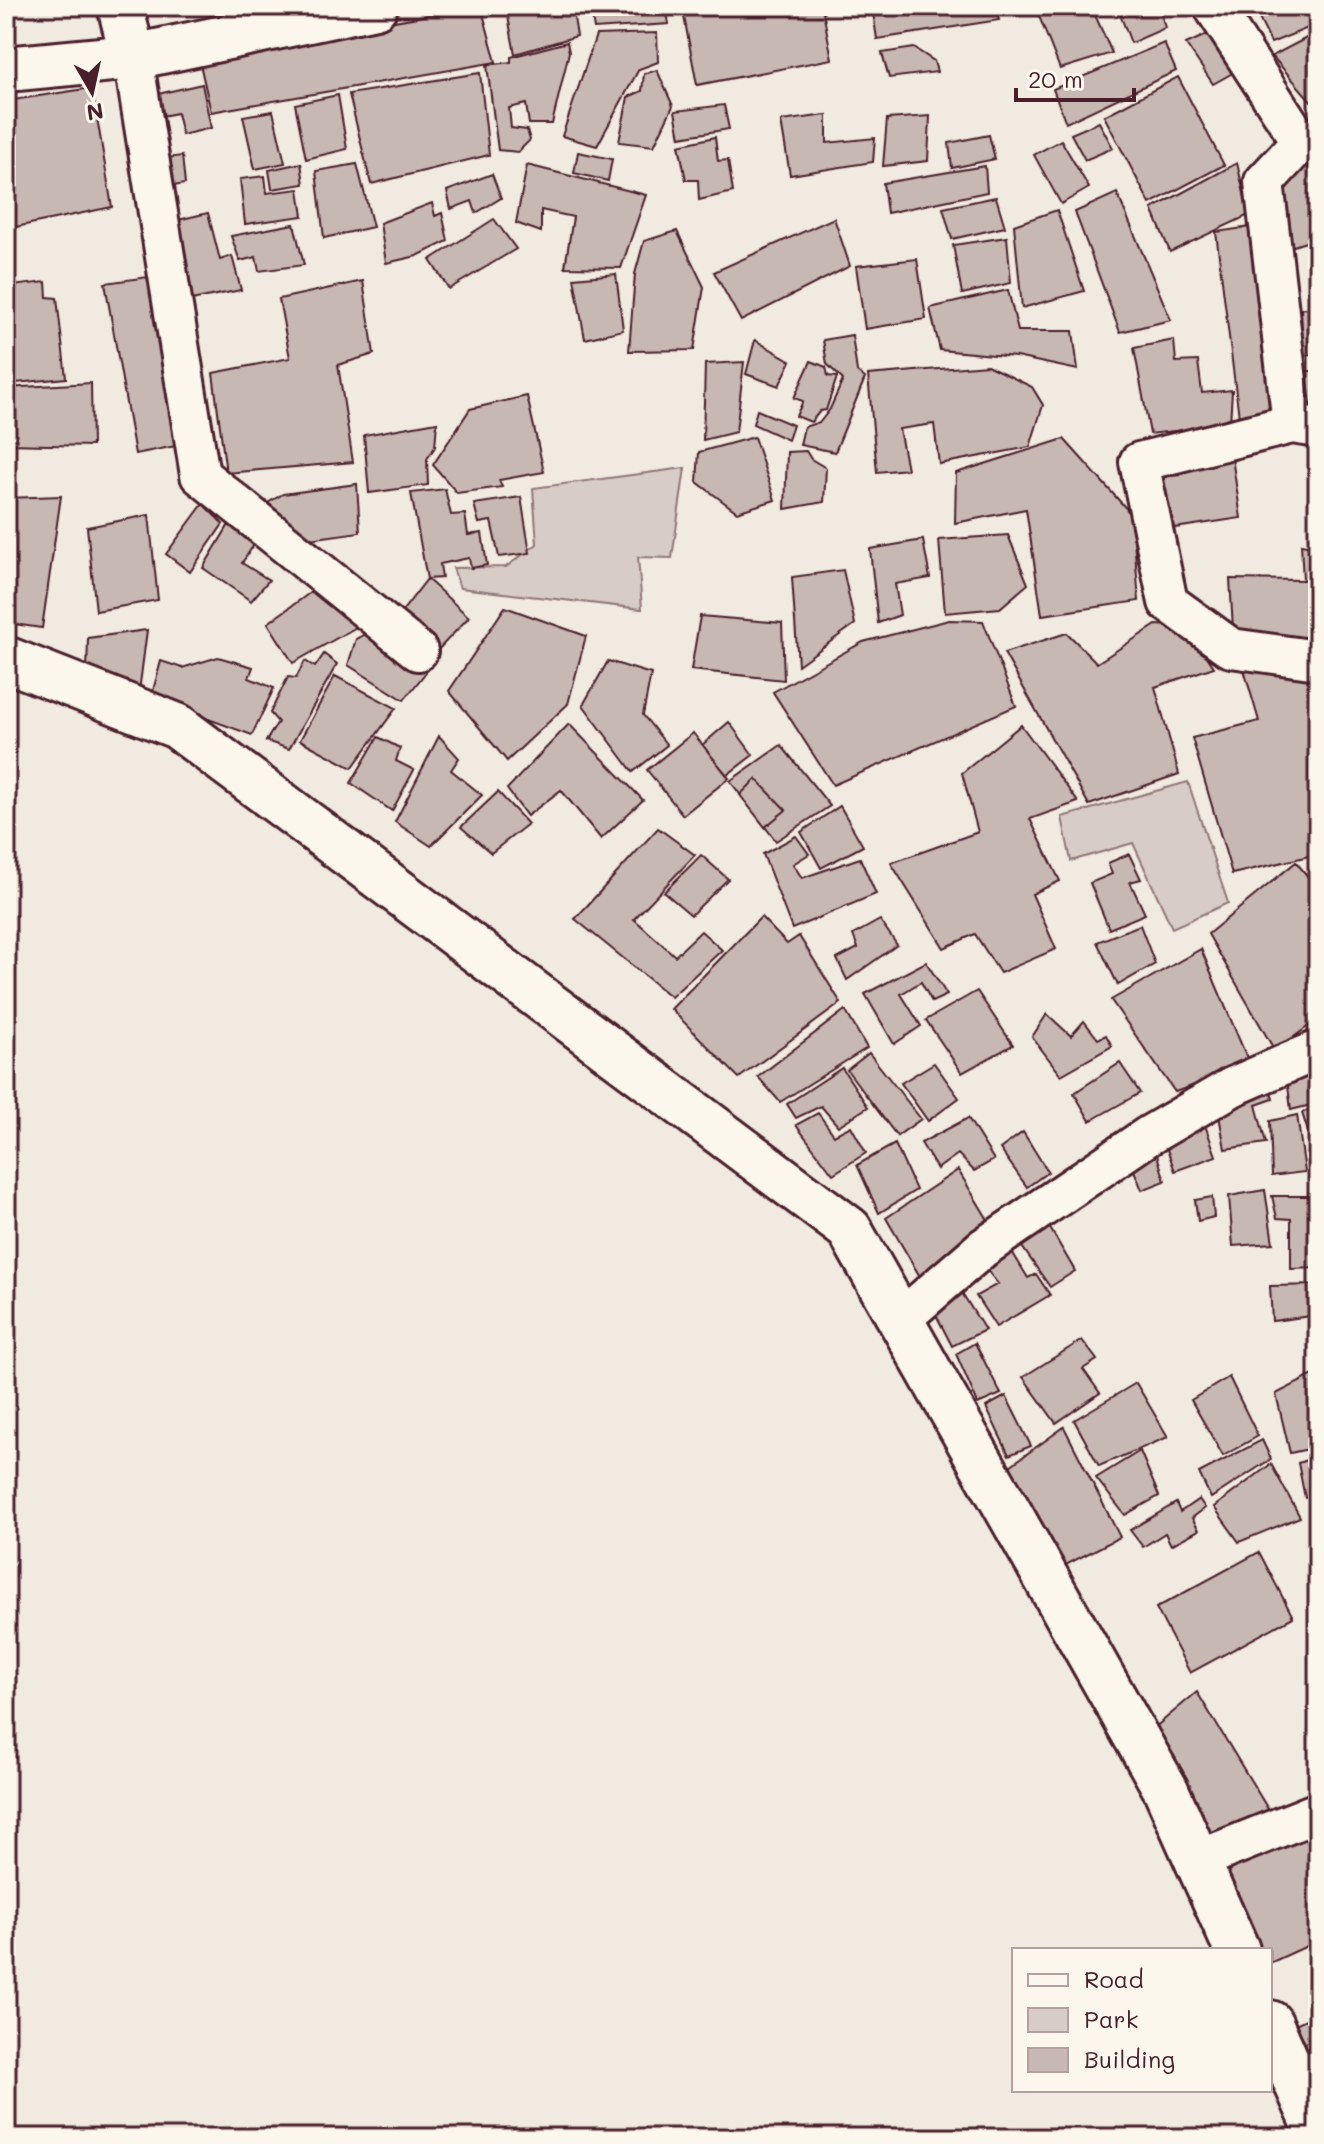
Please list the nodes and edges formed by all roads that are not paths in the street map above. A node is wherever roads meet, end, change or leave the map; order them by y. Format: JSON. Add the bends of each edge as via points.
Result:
{"nodes":[{"id":1,"x":120,"y":6,"type":"edge"},
{"id":2,"x":375,"y":6,"type":"edge"},
{"id":3,"x":1213,"y":6,"type":"edge"},
{"id":4,"x":133,"y":57,"type":"junction"},
{"id":5,"x":6,"y":69,"type":"edge"},
{"id":6,"x":1309,"y":140,"type":"edge"},
{"id":7,"x":1305,"y":426,"type":"edge"},
{"id":8,"x":418,"y":651,"type":"dead end"},
{"id":9,"x":6,"y":659,"type":"edge"},
{"id":10,"x":1318,"y":660,"type":"edge"},
{"id":11,"x":1316,"y":1055,"type":"edge"},
{"id":12,"x":901,"y":1319,"type":"junction"},
{"id":13,"x":1318,"y":1812,"type":"edge"},
{"id":14,"x":1198,"y":1860,"type":"junction"},
{"id":15,"x":1236,"y":1948,"type":"edge"},
{"id":16,"x":1272,"y":2028,"type":"edge"},
{"id":17,"x":1318,"y":2132,"type":"edge"}],
"edges":[{"from":1,"to":4,"type":"street"},
{"from":2,"to":4,"type":"street"},
{"from":3,"to":6,"type":"street"},
{"from":4,"to":5,"type":"street"},
{"from":4,"to":8,"type":"street","via":[[200,475]]},
{"from":6,"to":7,"type":"street","via":[[1264,182]]},
{"from":7,"to":10,"type":"street","via":[[1139,462],[1168,602],[1231,648]]},
{"from":9,"to":12,"type":"street","via":[[177,726],[849,1229]]},
{"from":11,"to":12,"type":"street","via":[[1232,1087],[1148,1136],[983,1248]]},
{"from":12,"to":14,"type":"street","via":[[1166,1790]]},
{"from":13,"to":14,"type":"street"},
{"from":14,"to":15,"type":"street"},
{"from":16,"to":17,"type":"street"}]}
